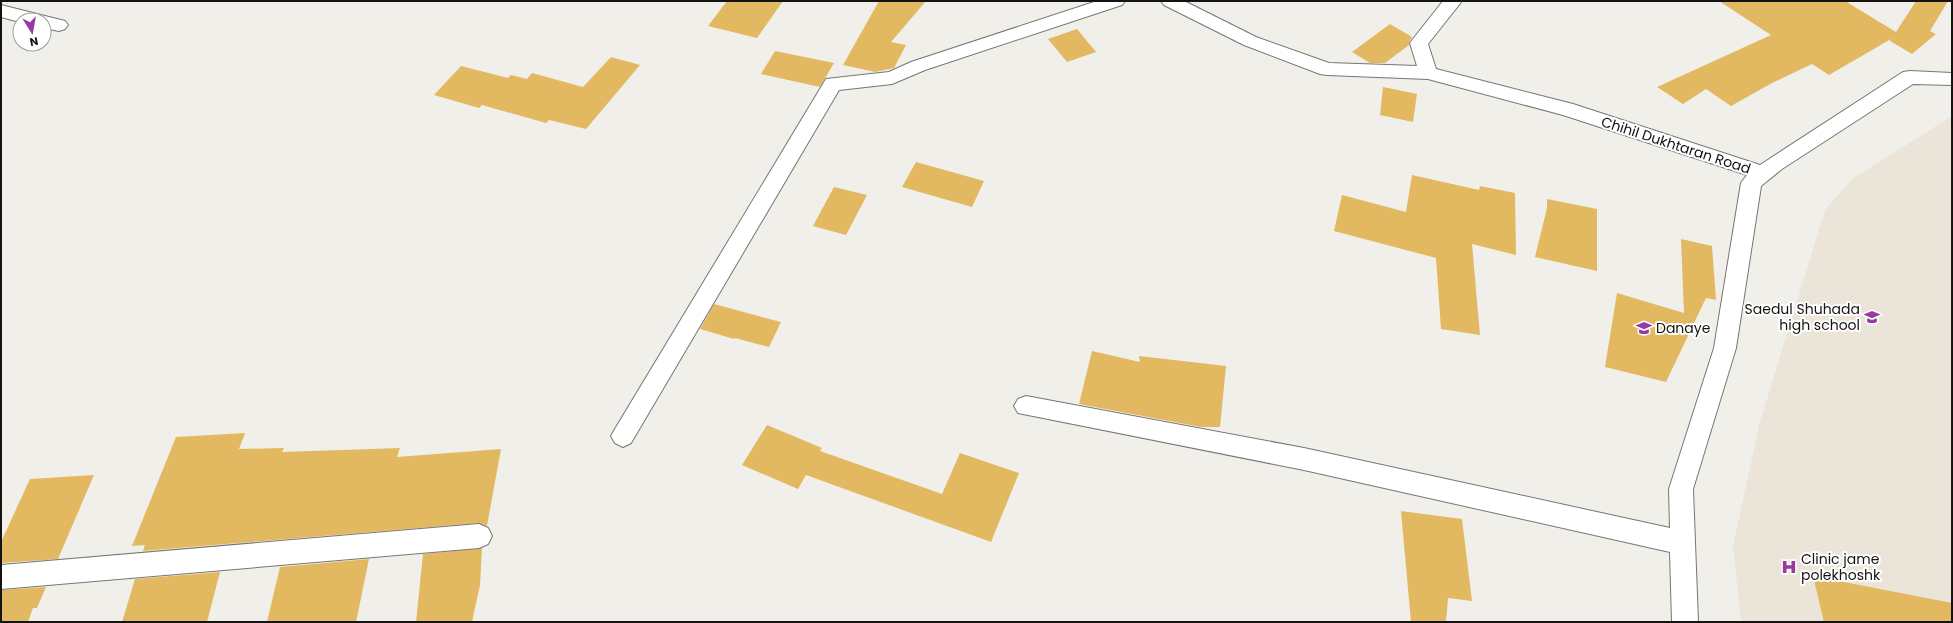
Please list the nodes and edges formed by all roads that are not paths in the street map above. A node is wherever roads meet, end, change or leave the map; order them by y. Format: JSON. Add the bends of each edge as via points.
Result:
{"nodes":[{"id":1,"x":1116,"y":1,"type":"edge"},
{"id":2,"x":1170,"y":1,"type":"edge"},
{"id":3,"x":1453,"y":1,"type":"edge"},
{"id":4,"x":1,"y":11,"type":"edge"},
{"id":5,"x":12,"y":14,"type":"edge"},
{"id":6,"x":1428,"y":73,"type":"junction"},
{"id":7,"x":1952,"y":79,"type":"edge"},
{"id":8,"x":1763,"y":173,"type":"junction"},
{"id":9,"x":1026,"y":406,"type":"dead end"},
{"id":10,"x":623,"y":436,"type":"dead end"},
{"id":11,"x":479,"y":536,"type":"dead end"},
{"id":12,"x":1682,"y":543,"type":"junction"},
{"id":13,"x":1,"y":577,"type":"edge"},
{"id":14,"x":1685,"y":622,"type":"edge"}],
"edges":[{"from":1,"to":10,"type":"street","via":[[918,66],[892,78],[833,84]]},
{"from":2,"to":6,"type":"street","name":"Chihil Dukhtaran Road","via":[[1250,41],[1327,69]]},
{"from":3,"to":6,"type":"street","via":[[1419,43]]},
{"from":4,"to":5,"type":"street"},
{"from":6,"to":8,"type":"street","name":"Chihil Dukhtaran Road","via":[[1566,109]]},
{"from":7,"to":8,"type":"street","via":[[1910,77]]},
{"from":8,"to":12,"type":"street","name":"Chihil Dukhtaran Road","via":[[1751,183],[1725,348],[1681,489]]},
{"from":9,"to":12,"type":"street","via":[[1304,459]]},
{"from":11,"to":13,"type":"street"},
{"from":12,"to":14,"type":"street","name":"Chihil Dukhtaran Road"}]}
